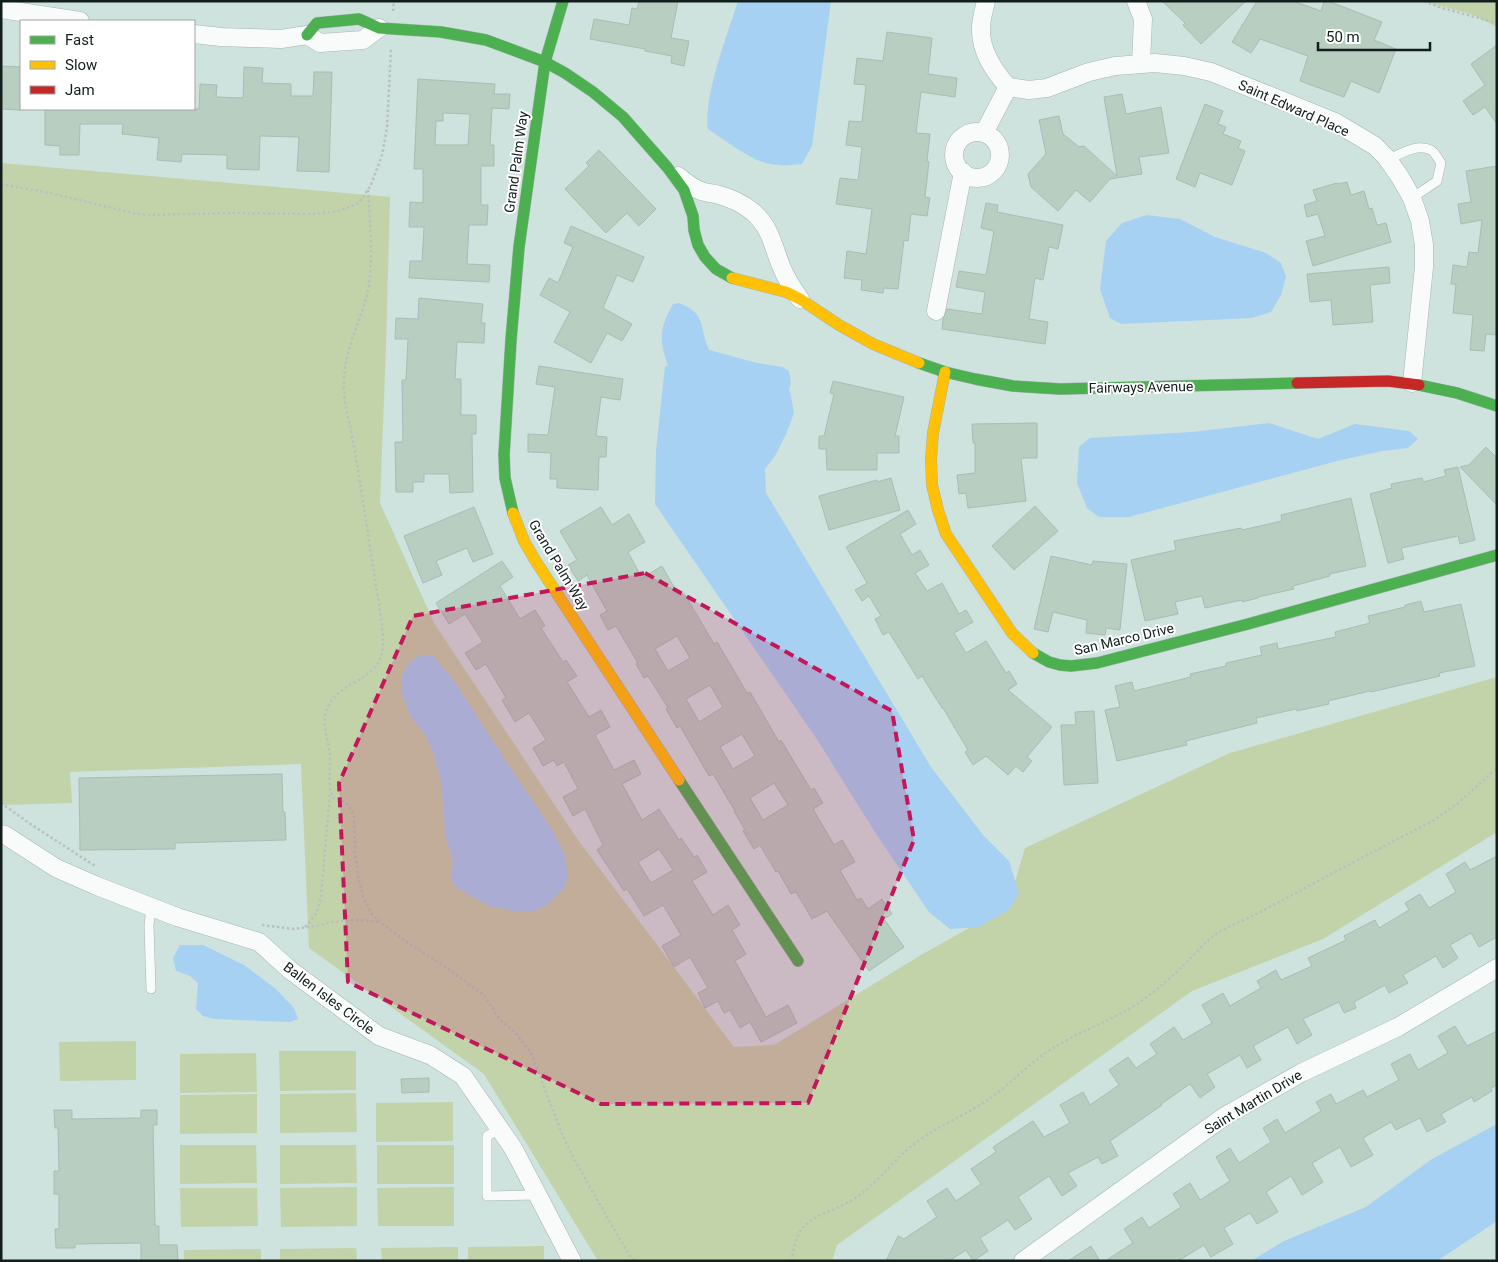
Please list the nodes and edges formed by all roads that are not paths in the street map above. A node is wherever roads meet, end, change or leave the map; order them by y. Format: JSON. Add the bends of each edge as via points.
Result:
{"nodes":[{"id":1,"x":563,"y":1,"type":"edge"},
{"id":2,"x":986,"y":1,"type":"edge"},
{"id":3,"x":1136,"y":1,"type":"edge"},
{"id":4,"x":1,"y":9,"type":"edge"},
{"id":5,"x":73,"y":20,"type":"edge"},
{"id":6,"x":385,"y":28,"type":"joint"},
{"id":7,"x":195,"y":34,"type":"edge"},
{"id":8,"x":545,"y":62,"type":"junction"},
{"id":9,"x":1141,"y":64,"type":"junction"},
{"id":10,"x":1008,"y":87,"type":"junction"},
{"id":11,"x":984,"y":133,"type":"junction"},
{"id":12,"x":1388,"y":160,"type":"junction"},
{"id":13,"x":667,"y":168,"type":"junction"},
{"id":14,"x":963,"y":172,"type":"junction"},
{"id":15,"x":1412,"y":198,"type":"junction"},
{"id":16,"x":800,"y":299,"type":"junction"},
{"id":17,"x":936,"y":311,"type":"dead end"},
{"id":18,"x":945,"y":372,"type":"junction"},
{"id":19,"x":1412,"y":383,"type":"junction"},
{"id":20,"x":1497,"y":406,"type":"edge"},
{"id":21,"x":1497,"y":555,"type":"edge"},
{"id":22,"x":1,"y":834,"type":"edge"},
{"id":23,"x":151,"y":907,"type":"junction"},
{"id":24,"x":798,"y":960,"type":"dead end"},
{"id":25,"x":1497,"y":968,"type":"edge"},
{"id":26,"x":151,"y":989,"type":"dead end"},
{"id":27,"x":499,"y":1129,"type":"junction"},
{"id":28,"x":538,"y":1195,"type":"junction"},
{"id":29,"x":572,"y":1261,"type":"edge"},
{"id":30,"x":1023,"y":1261,"type":"edge"}],
"edges":[{"from":1,"to":8,"type":"street","name":"Grand Palm Way"},
{"from":2,"to":10,"type":"street","via":[[982,43],[996,74]]},
{"from":3,"to":9,"type":"street","via":[[1143,19]]},
{"from":4,"to":5,"type":"street"},
{"from":6,"to":7,"type":"street","via":[[363,40],[320,43],[307,35],[280,39]]},
{"from":6,"to":8,"type":"street","name":"Fairways Avenue","via":[[441,32],[486,40]]},
{"from":8,"to":13,"type":"street","name":"Fairways Avenue","via":[[593,92],[623,117]]},
{"from":8,"to":24,"type":"street","name":"Grand Palm Way","via":[[520,238],[512,331],[504,456],[509,500],[524,541]]},
{"from":9,"to":10,"type":"street","name":"Saint Edward Place","via":[[1089,72],[1047,88]]},
{"from":9,"to":12,"type":"street","name":"Saint Edward Place","via":[[1184,66],[1212,72],[1335,122],[1375,146]]},
{"from":10,"to":11,"type":"street"},
{"from":11,"to":14,"type":"street","via":[[969,133],[957,144],[955,159]]},
{"from":11,"to":14,"type":"street","via":[[998,147],[1000,154],[996,168],[978,178]]},
{"from":12,"to":15,"type":"street","name":"Saint Edward Place"},
{"from":12,"to":15,"type":"lane","via":[[1421,147],[1432,150],[1441,163],[1436,181]]},
{"from":13,"to":16,"type":"street","name":"Fairways Avenue","via":[[701,191],[738,202],[754,213],[764,224],[788,281]]},
{"from":13,"to":16,"type":"street","name":"Fairways Avenue","via":[[684,190],[698,244],[716,269],[731,278],[773,288]]},
{"from":14,"to":17,"type":"street"},
{"from":15,"to":19,"type":"street","name":"Saint Edward Place","via":[[1420,221],[1424,267]]},
{"from":16,"to":18,"type":"street","name":"Fairways Avenue","via":[[873,344]]},
{"from":18,"to":19,"type":"street","name":"Fairways Avenue","via":[[1014,386],[1060,389]]},
{"from":18,"to":21,"type":"street","name":"San Marco Drive","via":[[931,459],[932,485],[946,534],[1012,633],[1035,655],[1050,662],[1065,666],[1097,663]]},
{"from":19,"to":20,"type":"street","name":"Fairways Avenue","via":[[1471,396]]},
{"from":22,"to":23,"type":"street","name":"Ballen Isles Circle","via":[[56,868]]},
{"from":23,"to":26,"type":"lane"},
{"from":23,"to":27,"type":"street","name":"Ballen Isles Circle","via":[[259,942],[290,970],[379,1036],[430,1055],[463,1076]]},
{"from":25,"to":30,"type":"street","name":"Saint Martin Drive","via":[[1398,1027],[1301,1073],[1225,1116]]},
{"from":27,"to":28,"type":"street","name":"Ballen Isles Circle"},
{"from":27,"to":28,"type":"lane","via":[[487,1136],[487,1196]]},
{"from":28,"to":29,"type":"street","name":"Ballen Isles Circle"}]}
